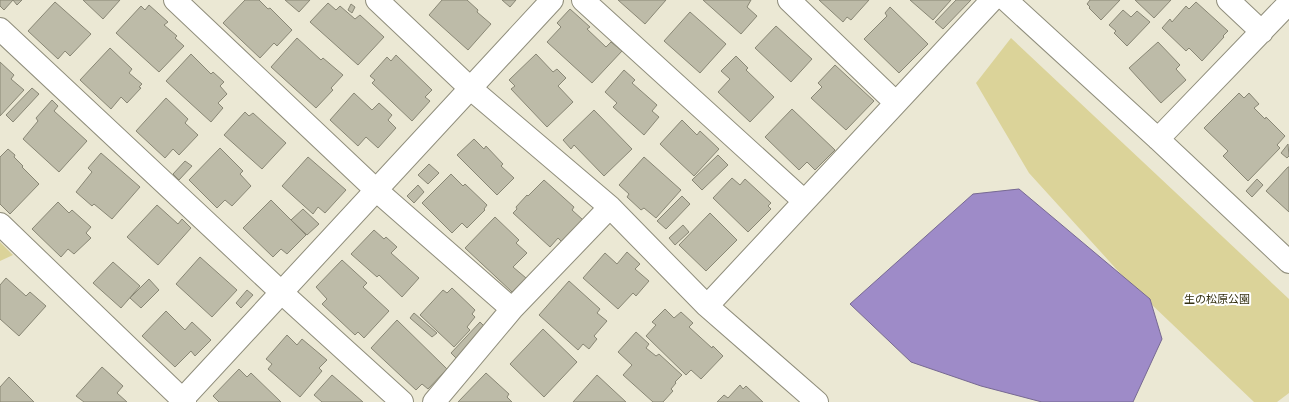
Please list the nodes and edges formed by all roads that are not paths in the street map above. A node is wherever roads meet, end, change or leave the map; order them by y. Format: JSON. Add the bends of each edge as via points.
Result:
{"nodes":[{"id":1,"x":175,"y":0,"type":"edge"},
{"id":2,"x":377,"y":0,"type":"edge"},
{"id":3,"x":552,"y":0,"type":"edge"},
{"id":4,"x":583,"y":0,"type":"edge"},
{"id":5,"x":789,"y":0,"type":"edge"},
{"id":6,"x":992,"y":0,"type":"edge"},
{"id":7,"x":1006,"y":0,"type":"edge"},
{"id":8,"x":1228,"y":0,"type":"edge"},
{"id":9,"x":1289,"y":3,"type":"edge"},
{"id":10,"x":0,"y":29,"type":"edge"},
{"id":11,"x":1262,"y":32,"type":"junction"},
{"id":12,"x":470,"y":88,"type":"junction"},
{"id":13,"x":896,"y":103,"type":"junction"},
{"id":14,"x":1158,"y":139,"type":"junction"},
{"id":15,"x":376,"y":190,"type":"junction"},
{"id":16,"x":804,"y":201,"type":"junction"},
{"id":17,"x":610,"y":207,"type":"junction"},
{"id":18,"x":0,"y":224,"type":"edge"},
{"id":19,"x":1286,"y":255,"type":"edge"},
{"id":20,"x":281,"y":292,"type":"junction"},
{"id":21,"x":707,"y":306,"type":"junction"},
{"id":22,"x":512,"y":309,"type":"junction"},
{"id":23,"x":183,"y":401,"type":"edge"},
{"id":24,"x":402,"y":402,"type":"edge"},
{"id":25,"x":434,"y":402,"type":"edge"},
{"id":26,"x":817,"y":402,"type":"edge"}],
"edges":[{"from":1,"to":15,"type":"street"},
{"from":2,"to":12,"type":"street"},
{"from":3,"to":12,"type":"street"},
{"from":4,"to":16,"type":"street"},
{"from":5,"to":13,"type":"street"},
{"from":6,"to":13,"type":"street"},
{"from":7,"to":14,"type":"street"},
{"from":8,"to":11,"type":"street"},
{"from":9,"to":11,"type":"street"},
{"from":10,"to":20,"type":"street"},
{"from":11,"to":14,"type":"street"},
{"from":12,"to":15,"type":"street"},
{"from":12,"to":17,"type":"street"},
{"from":13,"to":16,"type":"street"},
{"from":14,"to":19,"type":"street"},
{"from":15,"to":20,"type":"street"},
{"from":15,"to":22,"type":"street"},
{"from":16,"to":21,"type":"street"},
{"from":17,"to":21,"type":"street"},
{"from":17,"to":22,"type":"street"},
{"from":18,"to":23,"type":"street"},
{"from":20,"to":23,"type":"street"},
{"from":20,"to":24,"type":"street"},
{"from":21,"to":26,"type":"street"},
{"from":22,"to":25,"type":"street"}]}
